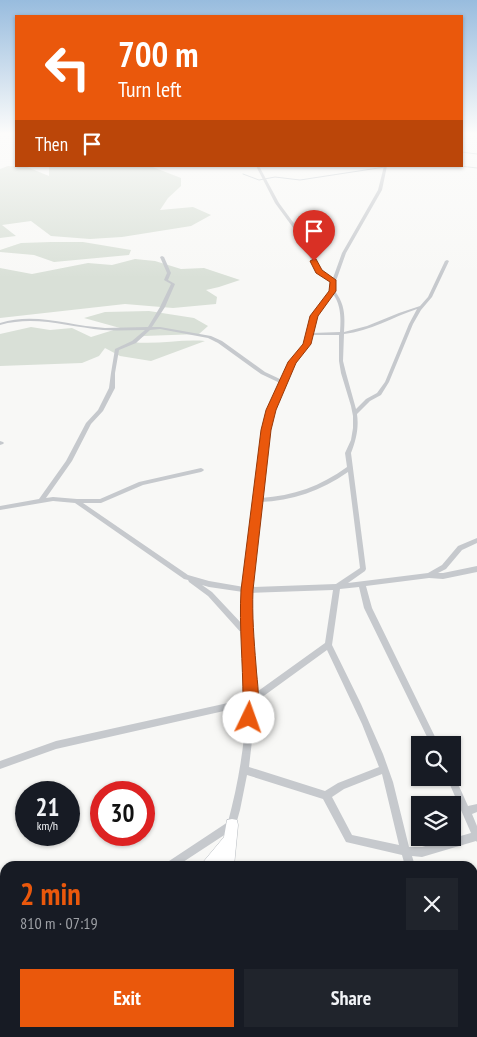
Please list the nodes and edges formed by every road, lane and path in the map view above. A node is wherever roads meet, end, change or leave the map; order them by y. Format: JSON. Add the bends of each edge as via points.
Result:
{"nodes":[{"id":1,"x":265,"y":181,"type":"edge"},
{"id":2,"x":382,"y":181,"type":"edge"},
{"id":3,"x":162,"y":257,"type":"dead end"},
{"id":4,"x":447,"y":261,"type":"dead end"},
{"id":5,"x":334,"y":281,"type":"junction"},
{"id":6,"x":333,"y":291,"type":"junction"},
{"id":7,"x":420,"y":307,"type":"junction"},
{"id":8,"x":0,"y":324,"type":"edge"},
{"id":9,"x":149,"y":327,"type":"junction"},
{"id":10,"x":341,"y":333,"type":"junction"},
{"id":11,"x":310,"y":334,"type":"junction"},
{"id":12,"x":283,"y":382,"type":"junction"},
{"id":13,"x":354,"y":414,"type":"junction"},
{"id":14,"x":350,"y":468,"type":"junction"},
{"id":15,"x":202,"y":470,"type":"dead end"},
{"id":16,"x":258,"y":500,"type":"junction"},
{"id":17,"x":41,"y":501,"type":"junction"},
{"id":18,"x":76,"y":501,"type":"junction"},
{"id":19,"x":0,"y":508,"type":"edge"},
{"id":20,"x":477,"y":540,"type":"edge"},
{"id":21,"x":477,"y":569,"type":"edge"},
{"id":22,"x":429,"y":575,"type":"junction"},
{"id":23,"x":186,"y":577,"type":"junction"},
{"id":24,"x":362,"y":584,"type":"junction"},
{"id":25,"x":336,"y":587,"type":"junction"},
{"id":26,"x":247,"y":590,"type":"junction"},
{"id":27,"x":247,"y":635,"type":"junction"},
{"id":28,"x":328,"y":645,"type":"junction"},
{"id":29,"x":250,"y":701,"type":"junction"},
{"id":30,"x":431,"y":736,"type":"edge"},
{"id":31,"x":0,"y":765,"type":"edge"},
{"id":32,"x":384,"y":769,"type":"junction"},
{"id":33,"x":244,"y":770,"type":"junction"},
{"id":34,"x":455,"y":786,"type":"edge"},
{"id":35,"x":326,"y":796,"type":"junction"},
{"id":36,"x":477,"y":808,"type":"edge"},
{"id":37,"x":467,"y":811,"type":"junction"},
{"id":38,"x":232,"y":825,"type":"junction"},
{"id":39,"x":477,"y":836,"type":"edge"},
{"id":40,"x":230,"y":840,"type":"junction"},
{"id":41,"x":405,"y":852,"type":"junction"},
{"id":42,"x":177,"y":861,"type":"edge"},
{"id":43,"x":212,"y":861,"type":"edge"},
{"id":44,"x":228,"y":861,"type":"edge"},
{"id":45,"x":408,"y":861,"type":"edge"}],
"edges":[{"from":1,"to":5,"type":"street","via":[[297,229],[319,271]]},
{"from":2,"to":5,"type":"street","via":[[344,253]]},
{"from":3,"to":9,"type":"street","via":[[169,273],[166,280],[173,284],[166,302]]},
{"from":4,"to":7,"type":"street","via":[[430,297]]},
{"from":5,"to":6,"type":"street"},
{"from":6,"to":10,"type":"street","via":[[341,300]]},
{"from":6,"to":11,"type":"street","via":[[315,314]]},
{"from":7,"to":10,"type":"street","via":[[368,327]]},
{"from":7,"to":13,"type":"street","via":[[387,382]]},
{"from":8,"to":9,"type":"street","via":[[45,320],[104,330]]},
{"from":9,"to":12,"type":"street","via":[[209,337],[263,373]]},
{"from":9,"to":17,"type":"street","via":[[135,342],[117,349],[112,388]]},
{"from":10,"to":11,"type":"street"},
{"from":10,"to":13,"type":"street","via":[[341,364]]},
{"from":11,"to":12,"type":"street"},
{"from":12,"to":16,"type":"street","via":[[268,424]]},
{"from":13,"to":14,"type":"street","via":[[356,438],[348,453]]},
{"from":14,"to":16,"type":"street","via":[[310,490],[280,500]]},
{"from":14,"to":25,"type":"street","via":[[364,570]]},
{"from":15,"to":18,"type":"street","via":[[141,483],[101,501]]},
{"from":16,"to":26,"type":"street"},
{"from":17,"to":18,"type":"street"},
{"from":17,"to":19,"type":"street"},
{"from":18,"to":23,"type":"street"},
{"from":20,"to":22,"type":"street","via":[[460,548],[444,567]]},
{"from":21,"to":22,"type":"street","via":[[443,576]]},
{"from":22,"to":24,"type":"street"},
{"from":23,"to":26,"type":"street"},
{"from":23,"to":27,"type":"street","via":[[210,594]]},
{"from":24,"to":25,"type":"street"},
{"from":24,"to":30,"type":"street","via":[[368,608]]},
{"from":25,"to":26,"type":"street"},
{"from":25,"to":28,"type":"street"},
{"from":26,"to":27,"type":"street"},
{"from":27,"to":29,"type":"street"},
{"from":28,"to":29,"type":"street"},
{"from":28,"to":32,"type":"street"},
{"from":29,"to":31,"type":"street","via":[[56,745]]},
{"from":29,"to":33,"type":"street"},
{"from":32,"to":35,"type":"street","via":[[341,786]]},
{"from":32,"to":41,"type":"street","via":[[396,806]]},
{"from":33,"to":35,"type":"street"},
{"from":33,"to":38,"type":"street"},
{"from":34,"to":37,"type":"street"},
{"from":35,"to":41,"type":"street","via":[[349,840]]},
{"from":36,"to":37,"type":"street"},
{"from":37,"to":39,"type":"street"},
{"from":38,"to":40,"type":"street"},
{"from":38,"to":42,"type":"street"},
{"from":39,"to":41,"type":"street","via":[[422,852]]},
{"from":40,"to":43,"type":"street"},
{"from":40,"to":44,"type":"street"},
{"from":41,"to":45,"type":"street"}]}
